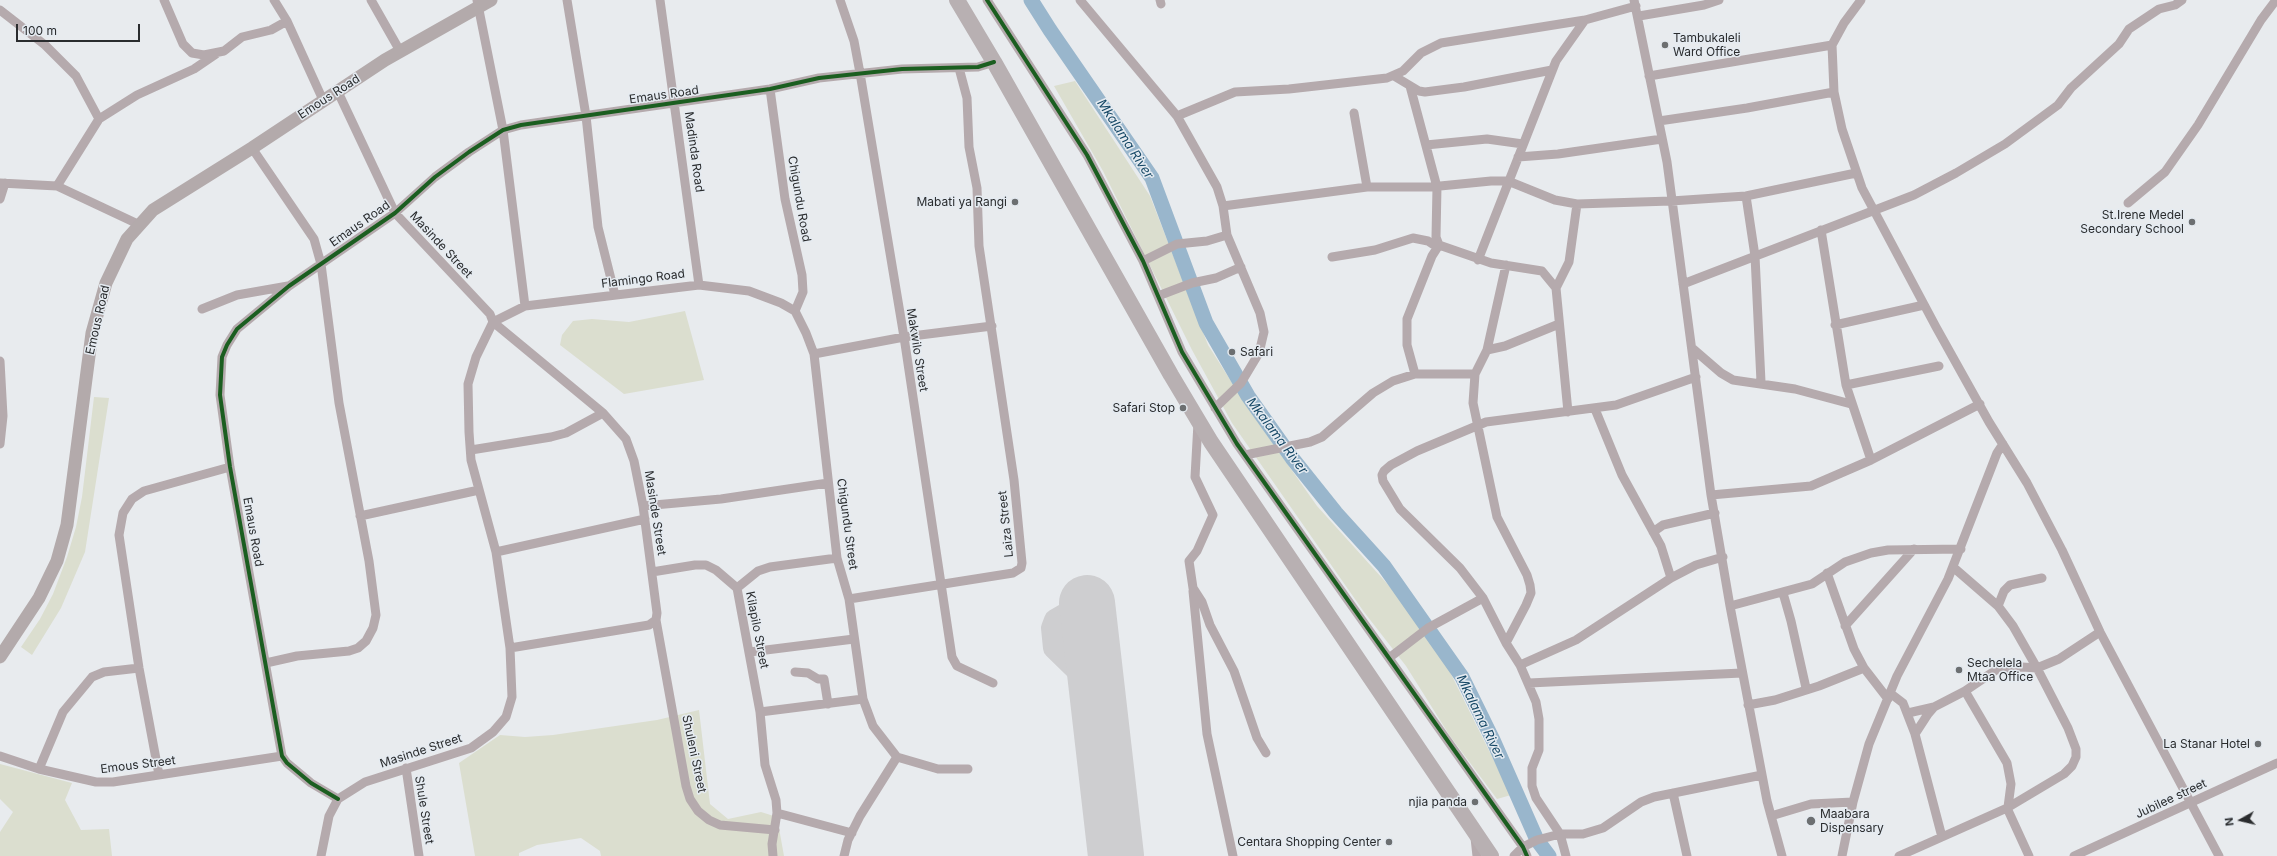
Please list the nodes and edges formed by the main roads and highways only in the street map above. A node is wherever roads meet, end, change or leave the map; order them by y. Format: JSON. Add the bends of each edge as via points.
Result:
{"nodes":[{"id":1,"x":957,"y":0,"type":"edge"},
{"id":2,"x":1491,"y":856,"type":"edge"}],
"edges":[{"from":1,"to":2,"type":"highway","via":[[1198,421],[1256,511]]}]}
